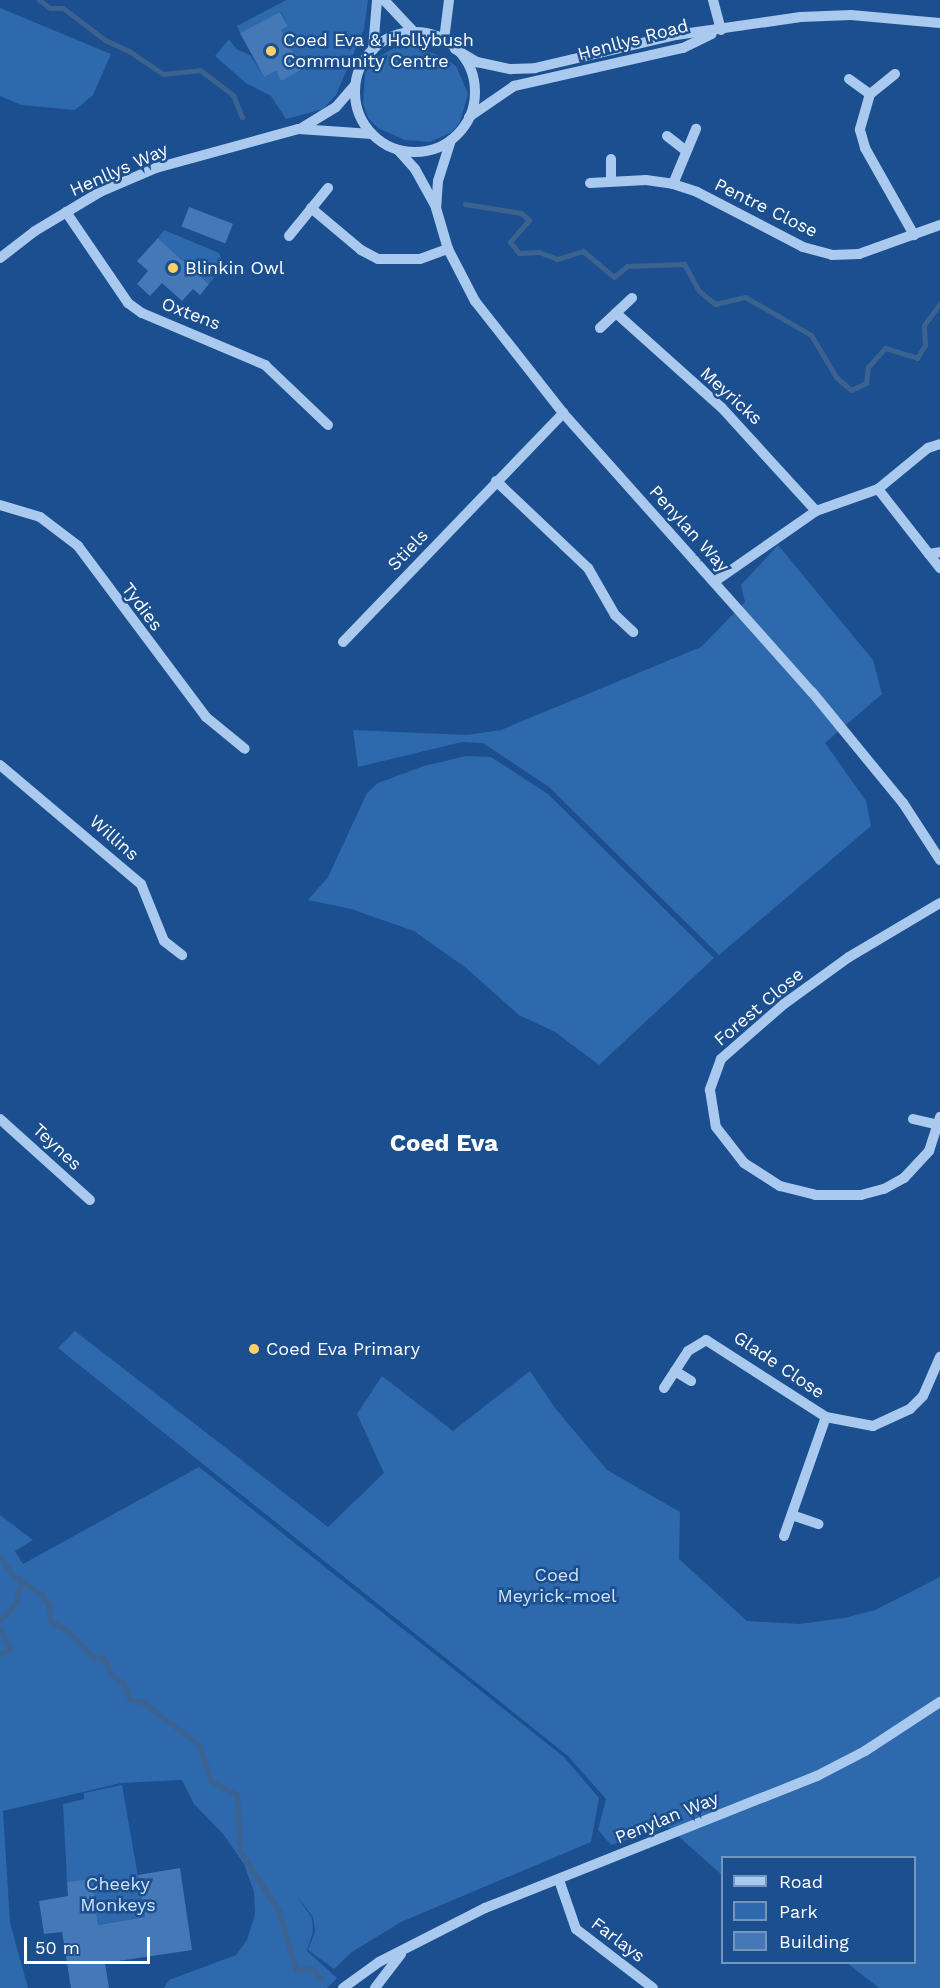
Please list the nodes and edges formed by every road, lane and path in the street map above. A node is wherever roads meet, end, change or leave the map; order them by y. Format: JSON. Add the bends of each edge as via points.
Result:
{"nodes":[{"id":1,"x":377,"y":0,"type":"edge"},
{"id":2,"x":384,"y":0,"type":"edge"},
{"id":3,"x":449,"y":0,"type":"edge"},
{"id":4,"x":713,"y":0,"type":"edge"},
{"id":5,"x":940,"y":23,"type":"edge"},
{"id":6,"x":721,"y":30,"type":"junction"},
{"id":7,"x":414,"y":32,"type":"junction"},
{"id":8,"x":444,"y":40,"type":"junction"},
{"id":9,"x":455,"y":49,"type":"junction"},
{"id":10,"x":373,"y":50,"type":"junction"},
{"id":11,"x":895,"y":74,"type":"dead end"},
{"id":12,"x":849,"y":79,"type":"dead end"},
{"id":13,"x":355,"y":85,"type":"junction"},
{"id":14,"x":870,"y":94,"type":"junction"},
{"id":15,"x":470,"y":117,"type":"junction"},
{"id":16,"x":299,"y":129,"type":"junction"},
{"id":17,"x":696,"y":129,"type":"dead end"},
{"id":18,"x":372,"y":134,"type":"junction"},
{"id":19,"x":667,"y":136,"type":"dead end"},
{"id":20,"x":451,"y":140,"type":"junction"},
{"id":21,"x":399,"y":150,"type":"junction"},
{"id":22,"x":686,"y":151,"type":"junction"},
{"id":23,"x":611,"y":159,"type":"dead end"},
{"id":24,"x":611,"y":181,"type":"junction"},
{"id":25,"x":590,"y":183,"type":"dead end"},
{"id":26,"x":673,"y":184,"type":"junction"},
{"id":27,"x":327,"y":188,"type":"dead end"},
{"id":28,"x":311,"y":208,"type":"junction"},
{"id":29,"x":436,"y":208,"type":"junction"},
{"id":30,"x":66,"y":212,"type":"junction"},
{"id":31,"x":940,"y":225,"type":"edge"},
{"id":32,"x":914,"y":235,"type":"junction"},
{"id":33,"x":289,"y":236,"type":"dead end"},
{"id":34,"x":448,"y":249,"type":"junction"},
{"id":35,"x":0,"y":258,"type":"edge"},
{"id":36,"x":632,"y":298,"type":"dead end"},
{"id":37,"x":616,"y":313,"type":"junction"},
{"id":38,"x":600,"y":328,"type":"dead end"},
{"id":39,"x":563,"y":413,"type":"junction"},
{"id":40,"x":328,"y":425,"type":"dead end"},
{"id":41,"x":940,"y":444,"type":"edge"},
{"id":42,"x":496,"y":482,"type":"junction"},
{"id":43,"x":878,"y":489,"type":"junction"},
{"id":44,"x":0,"y":505,"type":"edge"},
{"id":45,"x":816,"y":511,"type":"junction"},
{"id":46,"x":934,"y":553,"type":"edge"},
{"id":47,"x":940,"y":568,"type":"edge"},
{"id":48,"x":714,"y":582,"type":"junction"},
{"id":49,"x":633,"y":632,"type":"dead end"},
{"id":50,"x":343,"y":642,"type":"dead end"},
{"id":51,"x":244,"y":749,"type":"dead end"},
{"id":52,"x":0,"y":765,"type":"edge"},
{"id":53,"x":940,"y":860,"type":"edge"},
{"id":54,"x":940,"y":903,"type":"edge"},
{"id":55,"x":182,"y":955,"type":"dead end"},
{"id":56,"x":0,"y":1119,"type":"edge"},
{"id":57,"x":913,"y":1119,"type":"dead end"},
{"id":58,"x":939,"y":1121,"type":"edge"},
{"id":59,"x":90,"y":1200,"type":"dead end"},
{"id":60,"x":940,"y":1357,"type":"edge"},
{"id":61,"x":675,"y":1371,"type":"junction"},
{"id":62,"x":691,"y":1381,"type":"dead end"},
{"id":63,"x":664,"y":1388,"type":"dead end"},
{"id":64,"x":826,"y":1417,"type":"junction"},
{"id":65,"x":792,"y":1515,"type":"junction"},
{"id":66,"x":818,"y":1524,"type":"dead end"},
{"id":67,"x":784,"y":1536,"type":"dead end"},
{"id":68,"x":940,"y":1702,"type":"edge"},
{"id":69,"x":559,"y":1880,"type":"junction"},
{"id":70,"x":401,"y":1954,"type":"junction"},
{"id":71,"x":343,"y":1988,"type":"edge"},
{"id":72,"x":375,"y":1988,"type":"edge"},
{"id":73,"x":653,"y":1988,"type":"edge"}],
"edges":[{"from":1,"to":10,"type":"street"},
{"from":2,"to":7,"type":"street"},
{"from":3,"to":8,"type":"street"},
{"from":4,"to":6,"type":"street"},
{"from":5,"to":6,"type":"street","via":[[841,16],[759,22]]},
{"from":6,"to":9,"type":"street","name":"Henllys Road","via":[[676,34],[527,68],[493,67]]},
{"from":6,"to":15,"type":"street","name":"Henllys Road","via":[[683,48],[514,86]]},
{"from":7,"to":8,"type":"street"},
{"from":7,"to":10,"type":"street","via":[[384,40]]},
{"from":8,"to":9,"type":"street"},
{"from":9,"to":15,"type":"street","via":[[465,60],[474,88]]},
{"from":10,"to":13,"type":"street","via":[[361,66]]},
{"from":11,"to":14,"type":"street"},
{"from":12,"to":14,"type":"street"},
{"from":13,"to":16,"type":"street","via":[[336,107]]},
{"from":13,"to":18,"type":"street","via":[[358,111]]},
{"from":14,"to":32,"type":"street","via":[[860,130],[865,148]]},
{"from":15,"to":20,"type":"street"},
{"from":16,"to":18,"type":"street"},
{"from":16,"to":30,"type":"street","name":"Henllys Way","via":[[156,168]]},
{"from":17,"to":22,"type":"street"},
{"from":18,"to":21,"type":"street"},
{"from":19,"to":22,"type":"street"},
{"from":20,"to":21,"type":"street","via":[[421,152]]},
{"from":20,"to":29,"type":"street","name":"Penylan Way","via":[[438,181]]},
{"from":21,"to":29,"type":"street","name":"Penylan Way","via":[[415,169]]},
{"from":22,"to":26,"type":"street"},
{"from":23,"to":24,"type":"street"},
{"from":24,"to":25,"type":"street","name":"Pentre Close"},
{"from":24,"to":26,"type":"street","name":"Pentre Close"},
{"from":26,"to":32,"type":"street","name":"Pentre Close","via":[[697,192],[803,247],[832,255],[859,254]]},
{"from":27,"to":28,"type":"street"},
{"from":28,"to":33,"type":"street"},
{"from":28,"to":34,"type":"street","via":[[378,259],[420,259]]},
{"from":29,"to":34,"type":"street","name":"Penylan Way"},
{"from":30,"to":35,"type":"street","name":"Henllys Way"},
{"from":30,"to":40,"type":"street","name":"Oxtens","via":[[128,303],[142,313],[265,365]]},
{"from":31,"to":32,"type":"street","name":"Pentre Close"},
{"from":34,"to":39,"type":"street","name":"Penylan Way","via":[[475,301]]},
{"from":36,"to":37,"type":"street"},
{"from":37,"to":38,"type":"street"},
{"from":37,"to":45,"type":"street","name":"Meyricks","via":[[722,408]]},
{"from":39,"to":42,"type":"street","name":"Stiels"},
{"from":39,"to":48,"type":"street","name":"Penylan Way"},
{"from":41,"to":43,"type":"street","via":[[928,448]]},
{"from":42,"to":49,"type":"street","via":[[588,568],[615,615]]},
{"from":42,"to":50,"type":"street","name":"Stiels"},
{"from":43,"to":45,"type":"street"},
{"from":43,"to":46,"type":"street"},
{"from":44,"to":51,"type":"street","name":"Tydies","via":[[40,517],[78,546],[201,710]]},
{"from":45,"to":48,"type":"street"},
{"from":46,"to":47,"type":"street"},
{"from":48,"to":53,"type":"street","name":"Penylan Way","via":[[903,803]]},
{"from":52,"to":55,"type":"street","name":"Willins","via":[[141,884],[164,941]]},
{"from":54,"to":58,"type":"street","name":"Forest Close","via":[[849,957],[784,1004],[722,1059],[710,1089],[716,1126],[744,1163],[780,1186],[815,1196],[837,1197],[884,1189],[919,1165],[934,1140]]},
{"from":56,"to":59,"type":"street","name":"Teynes"},
{"from":57,"to":58,"type":"street"},
{"from":60,"to":64,"type":"street","name":"Glade Close","via":[[923,1395],[892,1420],[873,1426]]},
{"from":61,"to":62,"type":"street"},
{"from":61,"to":63,"type":"street","name":"Glade Close"},
{"from":61,"to":64,"type":"street","name":"Glade Close","via":[[688,1351],[706,1340]]},
{"from":64,"to":65,"type":"street","name":"Glade Close"},
{"from":65,"to":66,"type":"street"},
{"from":65,"to":67,"type":"street","name":"Glade Close"},
{"from":68,"to":69,"type":"street","name":"Penylan Way","via":[[865,1751],[817,1776]]},
{"from":69,"to":70,"type":"street","name":"Penylan Way","via":[[468,1916]]},
{"from":69,"to":73,"type":"street","name":"Farlays","via":[[576,1929]]},
{"from":70,"to":71,"type":"street","name":"Penylan Way","via":[[379,1962]]},
{"from":70,"to":72,"type":"street","name":"Penylan Way"}]}
